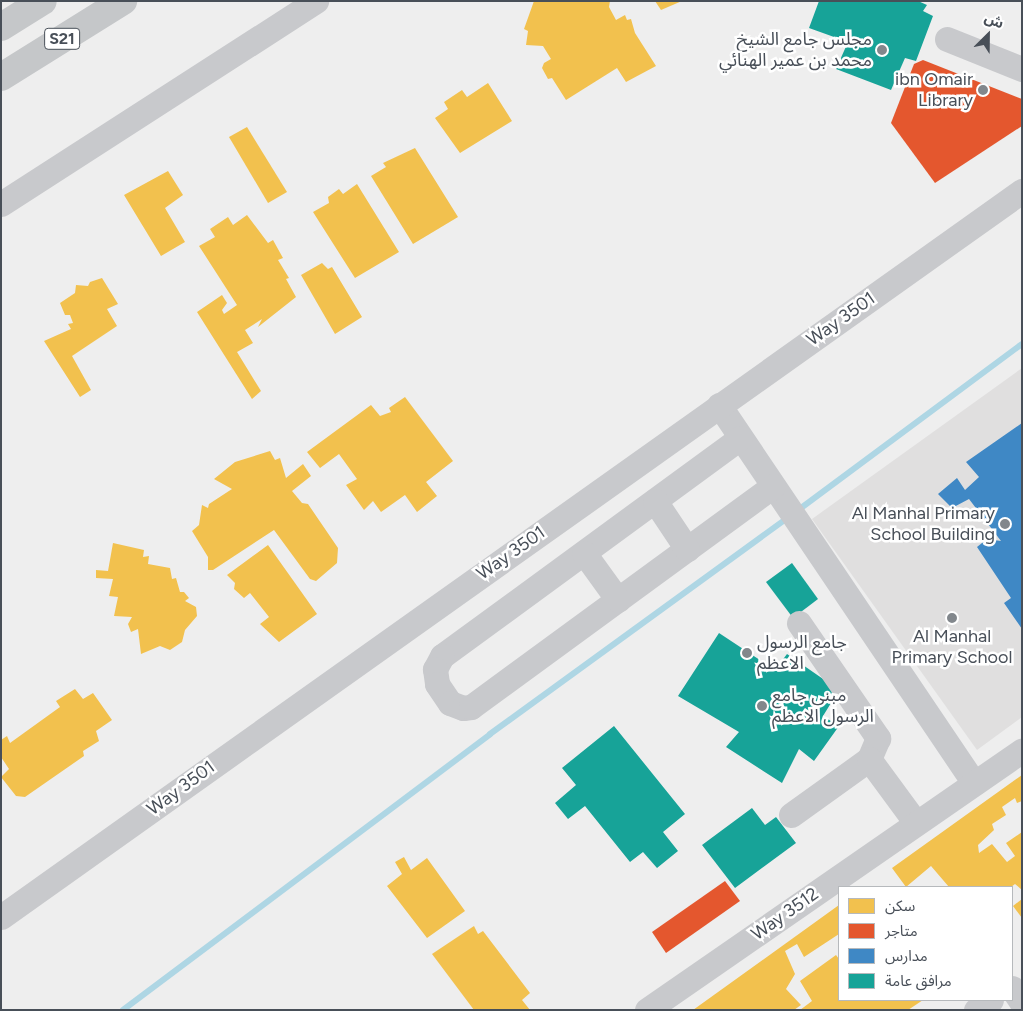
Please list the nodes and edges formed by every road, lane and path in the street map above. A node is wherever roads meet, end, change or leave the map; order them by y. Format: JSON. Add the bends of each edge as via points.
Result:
{"nodes":[{"id":1,"x":43,"y":1,"type":"edge"},
{"id":2,"x":123,"y":1,"type":"edge"},
{"id":3,"x":316,"y":1,"type":"edge"},
{"id":4,"x":1,"y":27,"type":"edge"},
{"id":5,"x":947,"y":39,"type":"dead end"},
{"id":6,"x":1022,"y":70,"type":"edge"},
{"id":7,"x":1,"y":77,"type":"edge"},
{"id":8,"x":1022,"y":191,"type":"edge"},
{"id":9,"x":1,"y":204,"type":"edge"},
{"id":10,"x":719,"y":405,"type":"junction"},
{"id":11,"x":740,"y":438,"type":"junction"},
{"id":12,"x":773,"y":486,"type":"junction"},
{"id":13,"x":654,"y":501,"type":"junction"},
{"id":14,"x":687,"y":549,"type":"junction"},
{"id":15,"x":584,"y":553,"type":"junction"},
{"id":16,"x":618,"y":600,"type":"junction"},
{"id":17,"x":799,"y":623,"type":"dead end"},
{"id":18,"x":1022,"y":750,"type":"edge"},
{"id":19,"x":868,"y":759,"type":"junction"},
{"id":20,"x":974,"y":783,"type":"junction"},
{"id":21,"x":791,"y":815,"type":"dead end"},
{"id":22,"x":916,"y":823,"type":"junction"},
{"id":23,"x":1,"y":917,"type":"edge"},
{"id":24,"x":1013,"y":989,"type":"edge"},
{"id":25,"x":990,"y":1001,"type":"edge"},
{"id":26,"x":1022,"y":1003,"type":"edge"},
{"id":27,"x":647,"y":1010,"type":"edge"},
{"id":28,"x":976,"y":1010,"type":"edge"}],
"edges":[{"from":1,"to":4,"type":"main road","number":"S21"},
{"from":2,"to":7,"type":"main road","number":"S21"},
{"from":3,"to":9,"type":"street"},
{"from":5,"to":6,"type":"street"},
{"from":8,"to":10,"type":"street","name":"Way 3501"},
{"from":10,"to":11,"type":"street"},
{"from":10,"to":23,"type":"street","name":"Way 3501"},
{"from":11,"to":12,"type":"street"},
{"from":11,"to":13,"type":"street"},
{"from":12,"to":14,"type":"street"},
{"from":12,"to":20,"type":"street"},
{"from":13,"to":14,"type":"street"},
{"from":13,"to":15,"type":"street"},
{"from":14,"to":16,"type":"street"},
{"from":15,"to":16,"type":"street"},
{"from":15,"to":16,"type":"street","via":[[442,656],[435,677],[450,702],[463,708],[470,707]]},
{"from":17,"to":19,"type":"street","via":[[878,738]]},
{"from":18,"to":20,"type":"street","name":"Way 3512"},
{"from":19,"to":21,"type":"street"},
{"from":19,"to":22,"type":"street"},
{"from":20,"to":22,"type":"street","name":"Way 3512"},
{"from":22,"to":27,"type":"street","name":"Way 3512"},
{"from":24,"to":26,"type":"street"},
{"from":25,"to":28,"type":"street"}]}
